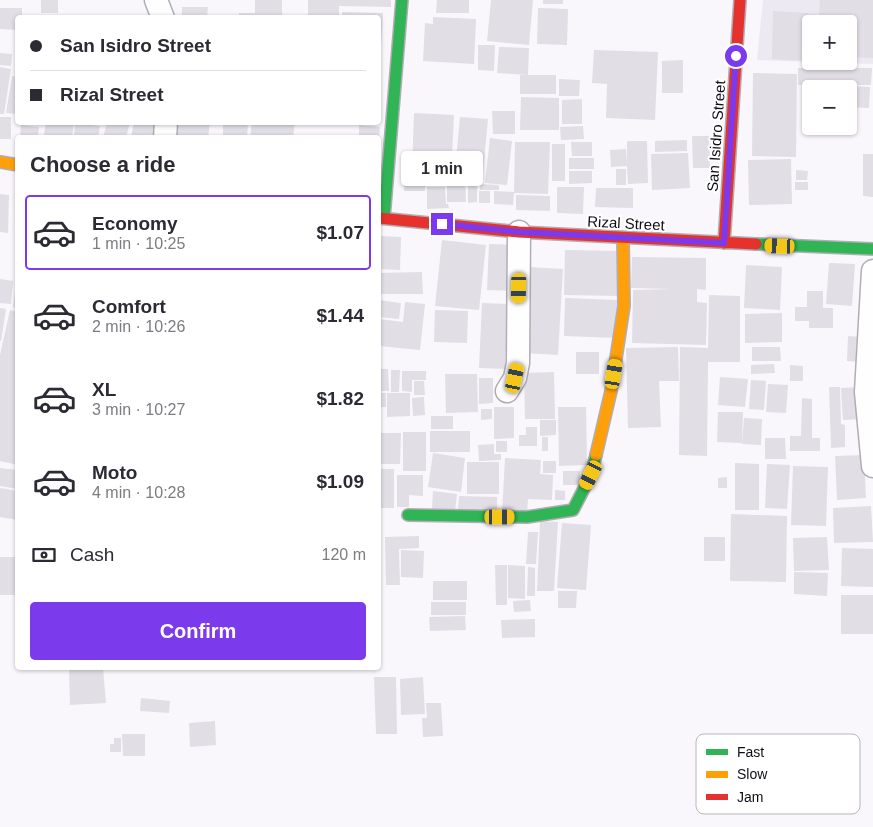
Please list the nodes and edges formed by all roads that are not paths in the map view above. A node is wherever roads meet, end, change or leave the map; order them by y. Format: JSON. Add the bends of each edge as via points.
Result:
{"nodes":[{"id":1,"x":156,"y":0,"type":"edge"},
{"id":2,"x":402,"y":0,"type":"edge"},
{"id":3,"x":740,"y":0,"type":"edge"},
{"id":4,"x":162,"y":15,"type":"edge"},
{"id":5,"x":0,"y":162,"type":"edge"},
{"id":6,"x":15,"y":164,"type":"edge"},
{"id":7,"x":381,"y":218,"type":"edge"},
{"id":8,"x":519,"y":232,"type":"junction"},
{"id":9,"x":623,"y":238,"type":"junction"},
{"id":10,"x":724,"y":243,"type":"junction"},
{"id":11,"x":873,"y":249,"type":"edge"},
{"id":12,"x":873,"y":271,"type":"edge"},
{"id":13,"x":507,"y":391,"type":"dead end"},
{"id":14,"x":873,"y":466,"type":"edge"},
{"id":15,"x":408,"y":515,"type":"dead end"}],
"edges":[{"from":1,"to":4,"type":"street"},
{"from":2,"to":7,"type":"street"},
{"from":3,"to":10,"type":"street","name":"San Isidro Street"},
{"from":5,"to":6,"type":"street"},
{"from":7,"to":8,"type":"street","name":"Rizal Street"},
{"from":8,"to":9,"type":"street","name":"Rizal Street"},
{"from":8,"to":13,"type":"street","via":[[518,363],[515,378]]},
{"from":9,"to":10,"type":"street","name":"Rizal Street"},
{"from":9,"to":15,"type":"street","via":[[624,306],[611,391],[591,475],[573,510],[527,517]]},
{"from":10,"to":11,"type":"street","name":"Rizal Street"},
{"from":12,"to":14,"type":"street","via":[[866,392]]}]}
